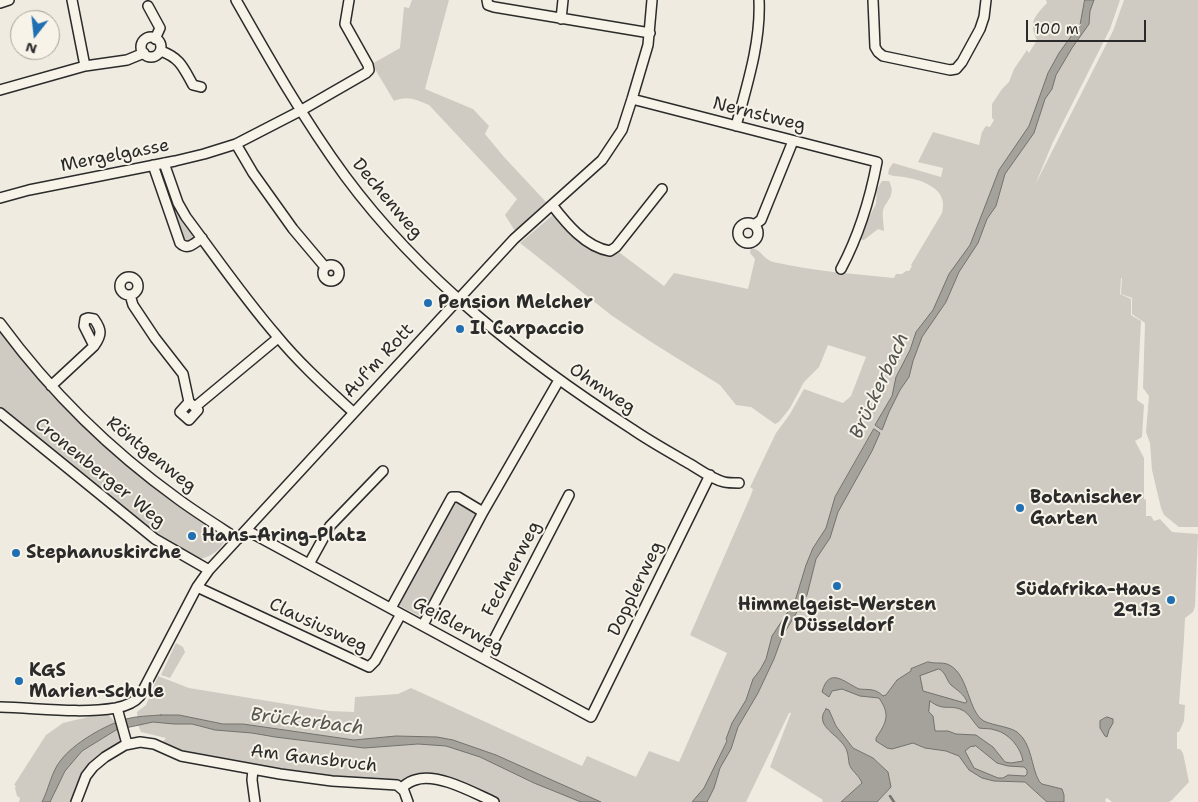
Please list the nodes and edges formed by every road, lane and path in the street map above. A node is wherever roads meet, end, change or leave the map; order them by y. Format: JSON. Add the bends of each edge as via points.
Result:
{"nodes":[{"id":1,"x":9,"y":0,"type":"edge"},
{"id":2,"x":72,"y":0,"type":"edge"},
{"id":3,"x":236,"y":0,"type":"edge"},
{"id":4,"x":349,"y":0,"type":"edge"},
{"id":5,"x":487,"y":0,"type":"edge"},
{"id":6,"x":563,"y":0,"type":"edge"},
{"id":7,"x":652,"y":0,"type":"edge"},
{"id":8,"x":759,"y":0,"type":"edge"},
{"id":9,"x":873,"y":0,"type":"edge"},
{"id":10,"x":986,"y":0,"type":"edge"},
{"id":11,"x":0,"y":3,"type":"edge"},
{"id":12,"x":148,"y":6,"type":"dead end"},
{"id":13,"x":561,"y":19,"type":"junction"},
{"id":14,"x":650,"y":33,"type":"junction"},
{"id":15,"x":155,"y":38,"type":"junction"},
{"id":16,"x":160,"y":51,"type":"junction"},
{"id":17,"x":144,"y":53,"type":"junction"},
{"id":18,"x":85,"y":66,"type":"junction"},
{"id":19,"x":200,"y":87,"type":"dead end"},
{"id":20,"x":0,"y":90,"type":"edge"},
{"id":21,"x":632,"y":99,"type":"junction"},
{"id":22,"x":300,"y":111,"type":"junction"},
{"id":23,"x":736,"y":126,"type":"junction"},
{"id":24,"x":794,"y":141,"type":"junction"},
{"id":25,"x":236,"y":144,"type":"junction"},
{"id":26,"x":164,"y":163,"type":"junction"},
{"id":27,"x":153,"y":165,"type":"junction"},
{"id":28,"x":662,"y":189,"type":"dead end"},
{"id":29,"x":0,"y":198,"type":"edge"},
{"id":30,"x":552,"y":205,"type":"junction"},
{"id":31,"x":754,"y":225,"type":"dead end"},
{"id":32,"x":202,"y":238,"type":"junction"},
{"id":33,"x":325,"y":267,"type":"dead end"},
{"id":34,"x":841,"y":269,"type":"dead end"},
{"id":35,"x":130,"y":295,"type":"dead end"},
{"id":36,"x":458,"y":299,"type":"junction"},
{"id":37,"x":0,"y":323,"type":"edge"},
{"id":38,"x":278,"y":338,"type":"junction"},
{"id":39,"x":94,"y":346,"type":"dead end"},
{"id":40,"x":559,"y":380,"type":"junction"},
{"id":41,"x":51,"y":386,"type":"junction"},
{"id":42,"x":0,"y":412,"type":"edge"},
{"id":43,"x":353,"y":412,"type":"junction"},
{"id":44,"x":383,"y":471,"type":"dead end"},
{"id":45,"x":710,"y":475,"type":"junction"},
{"id":46,"x":739,"y":483,"type":"dead end"},
{"id":47,"x":569,"y":495,"type":"dead end"},
{"id":48,"x":483,"y":512,"type":"junction"},
{"id":49,"x":246,"y":530,"type":"junction"},
{"id":50,"x":238,"y":539,"type":"junction"},
{"id":51,"x":309,"y":564,"type":"junction"},
{"id":52,"x":209,"y":570,"type":"junction"},
{"id":53,"x":196,"y":588,"type":"junction"},
{"id":54,"x":391,"y":608,"type":"junction"},
{"id":55,"x":401,"y":614,"type":"junction"},
{"id":56,"x":422,"y":625,"type":"junction"},
{"id":57,"x":484,"y":659,"type":"junction"},
{"id":58,"x":0,"y":707,"type":"edge"},
{"id":59,"x":118,"y":711,"type":"junction"},
{"id":60,"x":591,"y":717,"type":"joint"},
{"id":61,"x":126,"y":742,"type":"junction"},
{"id":62,"x":253,"y":769,"type":"junction"},
{"id":63,"x":401,"y":788,"type":"junction"},
{"id":64,"x":76,"y":802,"type":"edge"},
{"id":65,"x":255,"y":802,"type":"edge"},
{"id":66,"x":408,"y":802,"type":"edge"},
{"id":67,"x":494,"y":802,"type":"edge"}],
"edges":[{"from":1,"to":11,"type":"street"},
{"from":2,"to":18,"type":"street"},
{"from":3,"to":22,"type":"street","name":"Dechenweg"},
{"from":4,"to":22,"type":"street","via":[[345,24],[368,70]]},
{"from":5,"to":13,"type":"street","via":[[488,5],[494,7]]},
{"from":6,"to":13,"type":"street"},
{"from":7,"to":14,"type":"street","name":"Auf'm Rott"},
{"from":8,"to":23,"type":"street","via":[[758,29]]},
{"from":9,"to":10,"type":"street","via":[[875,47],[880,55],[950,70],[962,62],[980,29]]},
{"from":12,"to":15,"type":"street","via":[[160,28]]},
{"from":13,"to":14,"type":"street"},
{"from":14,"to":21,"type":"street","name":"Auf'm Rott"},
{"from":15,"to":16,"type":"street","via":[[160,44]]},
{"from":15,"to":17,"type":"street","via":[[144,42]]},
{"from":16,"to":17,"type":"street","via":[[154,57]]},
{"from":16,"to":19,"type":"street","via":[[179,60],[192,85]]},
{"from":17,"to":18,"type":"street","via":[[127,60]]},
{"from":18,"to":20,"type":"street"},
{"from":21,"to":23,"type":"street","name":"Nernstweg"},
{"from":21,"to":30,"type":"street","name":"Auf'm Rott","via":[[622,130],[611,149]]},
{"from":22,"to":25,"type":"street","name":"Mergelgasse"},
{"from":22,"to":36,"type":"street","name":"Dechenweg","via":[[377,215]]},
{"from":23,"to":24,"type":"street","name":"Nernstweg"},
{"from":24,"to":31,"type":"street","via":[[761,220]]},
{"from":24,"to":34,"type":"street","name":"Nernstweg","via":[[877,162],[868,202]]},
{"from":25,"to":26,"type":"street","name":"Mergelgasse"},
{"from":25,"to":33,"type":"street","via":[[292,229]]},
{"from":26,"to":27,"type":"street","name":"Mergelgasse"},
{"from":26,"to":32,"type":"street","via":[[178,203]]},
{"from":27,"to":29,"type":"street","name":"Mergelgasse"},
{"from":27,"to":32,"type":"street","via":[[180,243],[190,246]]},
{"from":28,"to":30,"type":"street","via":[[610,251],[574,231]]},
{"from":30,"to":36,"type":"street","name":"Auf'm Rott","via":[[514,239]]},
{"from":32,"to":38,"type":"street"},
{"from":35,"to":38,"type":"street","via":[[155,338],[183,374],[192,404]]},
{"from":36,"to":40,"type":"street","name":"Ohmweg"},
{"from":36,"to":43,"type":"street","name":"Auf'm Rott"},
{"from":37,"to":41,"type":"street","name":"Röntgenweg"},
{"from":38,"to":43,"type":"street"},
{"from":39,"to":41,"type":"street"},
{"from":40,"to":45,"type":"street","name":"Ohmweg","via":[[648,440]]},
{"from":40,"to":48,"type":"street"},
{"from":41,"to":50,"type":"street","name":"Röntgenweg","via":[[126,459],[178,500]]},
{"from":42,"to":52,"type":"street","name":"Cronenberger Weg","via":[[155,539]]},
{"from":43,"to":49,"type":"street","name":"Auf'm Rott"},
{"from":44,"to":51,"type":"street","via":[[330,526]]},
{"from":45,"to":46,"type":"street","name":"Ohmweg","via":[[725,482]]},
{"from":45,"to":60,"type":"street","name":"Dopplerweg"},
{"from":47,"to":57,"type":"street","name":"Fechnerweg"},
{"from":48,"to":54,"type":"street","via":[[458,497],[452,497]]},
{"from":48,"to":56,"type":"street"},
{"from":49,"to":50,"type":"street","name":"Auf'm Rott"},
{"from":49,"to":51,"type":"street","name":"Geißlerweg"},
{"from":50,"to":52,"type":"street","name":"Auf'm Rott"},
{"from":51,"to":54,"type":"street","name":"Geißlerweg"},
{"from":52,"to":53,"type":"street","name":"Auf'm Rott"},
{"from":53,"to":55,"type":"street","name":"Clausiusweg","via":[[369,667]]},
{"from":53,"to":59,"type":"street","name":"Auf'm Rott","via":[[140,696]]},
{"from":54,"to":55,"type":"street","name":"Geißlerweg"},
{"from":55,"to":56,"type":"street","name":"Geißlerweg"},
{"from":56,"to":57,"type":"street","name":"Geißlerweg"},
{"from":57,"to":60,"type":"street","name":"Geißlerweg"},
{"from":58,"to":59,"type":"street"},
{"from":59,"to":61,"type":"street"},
{"from":61,"to":62,"type":"street","name":"Am Gansbruch","via":[[148,743],[180,756]]},
{"from":61,"to":64,"type":"street","via":[[93,767]]},
{"from":62,"to":63,"type":"street","name":"Am Gansbruch","via":[[332,782],[389,784]]},
{"from":62,"to":65,"type":"street"},
{"from":63,"to":66,"type":"street"},
{"from":63,"to":67,"type":"street","via":[[417,779],[434,779]]}]}
